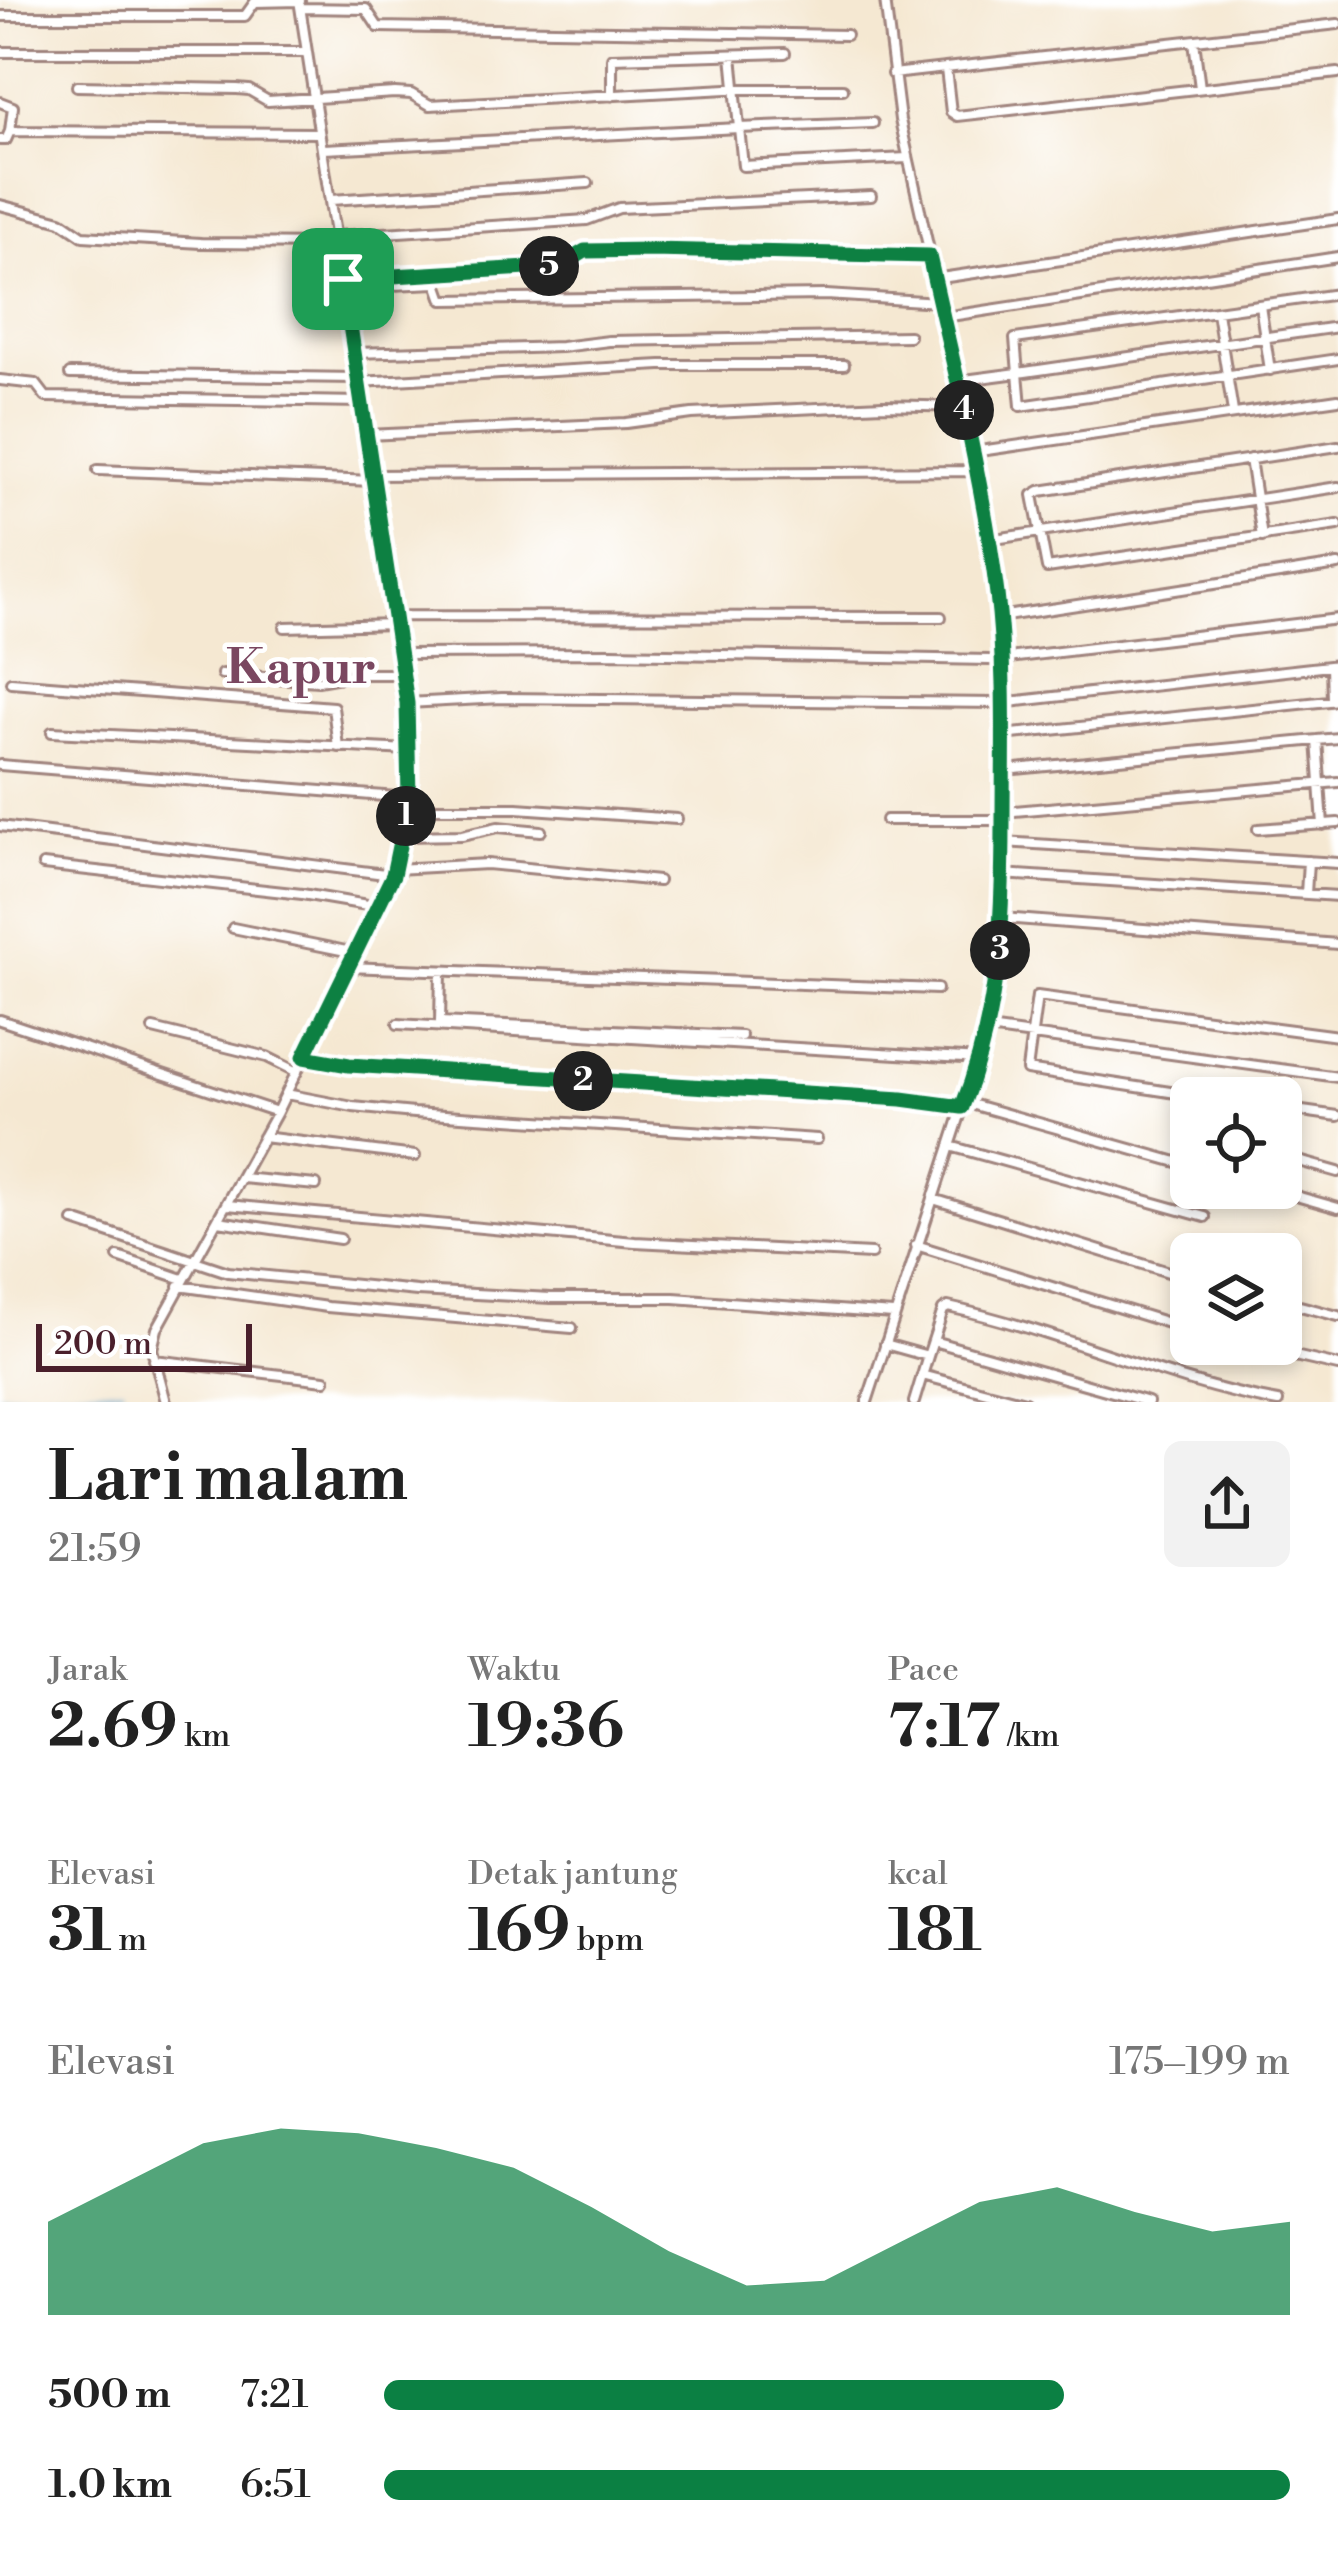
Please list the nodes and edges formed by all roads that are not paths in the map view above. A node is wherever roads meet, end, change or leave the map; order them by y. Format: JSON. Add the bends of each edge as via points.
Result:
{"nodes":[{"id":1,"x":885,"y":0,"type":"edge"},
{"id":2,"x":300,"y":3,"type":"edge"},
{"id":3,"x":0,"y":16,"type":"edge"},
{"id":4,"x":1338,"y":24,"type":"edge"},
{"id":5,"x":846,"y":35,"type":"dead end"},
{"id":6,"x":1194,"y":41,"type":"junction"},
{"id":7,"x":0,"y":52,"type":"edge"},
{"id":8,"x":307,"y":52,"type":"junction"},
{"id":9,"x":785,"y":53,"type":"dead end"},
{"id":10,"x":732,"y":55,"type":"junction"},
{"id":11,"x":946,"y":69,"type":"junction"},
{"id":12,"x":1338,"y":73,"type":"edge"},
{"id":13,"x":892,"y":74,"type":"junction"},
{"id":14,"x":77,"y":86,"type":"dead end"},
{"id":15,"x":1200,"y":88,"type":"junction"},
{"id":16,"x":843,"y":89,"type":"dead end"},
{"id":17,"x":735,"y":90,"type":"junction"},
{"id":18,"x":612,"y":96,"type":"junction"},
{"id":19,"x":314,"y":98,"type":"junction"},
{"id":20,"x":0,"y":102,"type":"edge"},
{"id":21,"x":873,"y":123,"type":"dead end"},
{"id":22,"x":739,"y":128,"type":"junction"},
{"id":23,"x":10,"y":131,"type":"junction"},
{"id":24,"x":319,"y":133,"type":"junction"},
{"id":25,"x":0,"y":140,"type":"edge"},
{"id":26,"x":324,"y":149,"type":"junction"},
{"id":27,"x":908,"y":158,"type":"junction"},
{"id":28,"x":588,"y":183,"type":"dead end"},
{"id":29,"x":871,"y":196,"type":"dead end"},
{"id":30,"x":331,"y":200,"type":"junction"},
{"id":31,"x":0,"y":205,"type":"edge"},
{"id":32,"x":1338,"y":219,"type":"edge"},
{"id":33,"x":337,"y":240,"type":"junction"},
{"id":34,"x":929,"y":256,"type":"junction"},
{"id":35,"x":1338,"y":257,"type":"edge"},
{"id":36,"x":934,"y":279,"type":"junction"},
{"id":37,"x":344,"y":283,"type":"junction"},
{"id":38,"x":1338,"y":294,"type":"edge"},
{"id":39,"x":939,"y":302,"type":"junction"},
{"id":40,"x":1260,"y":305,"type":"junction"},
{"id":41,"x":1217,"y":312,"type":"junction"},
{"id":42,"x":944,"y":316,"type":"junction"},
{"id":43,"x":1338,"y":327,"type":"edge"},
{"id":44,"x":909,"y":336,"type":"dead end"},
{"id":45,"x":1265,"y":337,"type":"junction"},
{"id":46,"x":1222,"y":344,"type":"junction"},
{"id":47,"x":354,"y":353,"type":"junction"},
{"id":48,"x":1338,"y":359,"type":"edge"},
{"id":49,"x":844,"y":364,"type":"dead end"},
{"id":50,"x":1270,"y":370,"type":"junction"},
{"id":51,"x":1018,"y":373,"type":"junction"},
{"id":52,"x":70,"y":374,"type":"dead end"},
{"id":53,"x":1226,"y":376,"type":"junction"},
{"id":54,"x":0,"y":380,"type":"edge"},
{"id":55,"x":358,"y":380,"type":"junction"},
{"id":56,"x":957,"y":381,"type":"junction"},
{"id":57,"x":1338,"y":399,"type":"edge"},
{"id":58,"x":362,"y":402,"type":"junction"},
{"id":59,"x":964,"y":406,"type":"junction"},
{"id":60,"x":1233,"y":412,"type":"junction"},
{"id":61,"x":368,"y":435,"type":"junction"},
{"id":62,"x":1338,"y":446,"type":"edge"},
{"id":63,"x":973,"y":452,"type":"junction"},
{"id":64,"x":1250,"y":459,"type":"junction"},
{"id":65,"x":98,"y":470,"type":"dead end"},
{"id":66,"x":975,"y":471,"type":"junction"},
{"id":67,"x":374,"y":478,"type":"junction"},
{"id":68,"x":1338,"y":487,"type":"edge"},
{"id":69,"x":1256,"y":500,"type":"junction"},
{"id":70,"x":1338,"y":525,"type":"edge"},
{"id":71,"x":1039,"y":532,"type":"junction"},
{"id":72,"x":1262,"y":537,"type":"junction"},
{"id":73,"x":988,"y":540,"type":"junction"},
{"id":74,"x":1338,"y":565,"type":"edge"},
{"id":75,"x":940,"y":617,"type":"dead end"},
{"id":76,"x":999,"y":617,"type":"junction"},
{"id":77,"x":1338,"y":619,"type":"edge"},
{"id":78,"x":394,"y":620,"type":"junction"},
{"id":79,"x":285,"y":627,"type":"dead end"},
{"id":80,"x":398,"y":654,"type":"junction"},
{"id":81,"x":995,"y":660,"type":"junction"},
{"id":82,"x":1335,"y":666,"type":"edge"},
{"id":83,"x":221,"y":674,"type":"dead end"},
{"id":84,"x":402,"y":674,"type":"junction"},
{"id":85,"x":11,"y":682,"type":"dead end"},
{"id":86,"x":1335,"y":700,"type":"edge"},
{"id":87,"x":407,"y":703,"type":"junction"},
{"id":88,"x":1000,"y":703,"type":"junction"},
{"id":89,"x":52,"y":732,"type":"dead end"},
{"id":90,"x":1003,"y":735,"type":"junction"},
{"id":91,"x":1338,"y":739,"type":"edge"},
{"id":92,"x":1317,"y":740,"type":"junction"},
{"id":93,"x":338,"y":747,"type":"junction"},
{"id":94,"x":409,"y":750,"type":"junction"},
{"id":95,"x":0,"y":765,"type":"edge"},
{"id":96,"x":1005,"y":770,"type":"junction"},
{"id":97,"x":1338,"y":782,"type":"edge"},
{"id":98,"x":1320,"y":784,"type":"junction"},
{"id":99,"x":408,"y":803,"type":"junction"},
{"id":100,"x":1003,"y":816,"type":"junction"},
{"id":101,"x":676,"y":819,"type":"dead end"},
{"id":102,"x":886,"y":820,"type":"dead end"},
{"id":103,"x":1338,"y":824,"type":"edge"},
{"id":104,"x":1323,"y":825,"type":"junction"},
{"id":105,"x":0,"y":826,"type":"edge"},
{"id":106,"x":1258,"y":829,"type":"dead end"},
{"id":107,"x":541,"y":831,"type":"dead end"},
{"id":108,"x":403,"y":836,"type":"junction"},
{"id":109,"x":1003,"y":842,"type":"junction"},
{"id":110,"x":1307,"y":861,"type":"junction"},
{"id":111,"x":1338,"y":862,"type":"edge"},
{"id":112,"x":43,"y":865,"type":"dead end"},
{"id":113,"x":394,"y":872,"type":"junction"},
{"id":114,"x":1002,"y":874,"type":"junction"},
{"id":115,"x":658,"y":881,"type":"dead end"},
{"id":116,"x":1306,"y":894,"type":"junction"},
{"id":117,"x":1338,"y":896,"type":"edge"},
{"id":118,"x":379,"y":908,"type":"junction"},
{"id":119,"x":1002,"y":918,"type":"junction"},
{"id":120,"x":232,"y":928,"type":"dead end"},
{"id":121,"x":1338,"y":944,"type":"edge"},
{"id":122,"x":356,"y":953,"type":"junction"},
{"id":123,"x":347,"y":967,"type":"junction"},
{"id":124,"x":441,"y":972,"type":"junction"},
{"id":125,"x":937,"y":989,"type":"dead end"},
{"id":126,"x":0,"y":1020,"type":"edge"},
{"id":127,"x":398,"y":1024,"type":"dead end"},
{"id":128,"x":988,"y":1028,"type":"junction"},
{"id":129,"x":153,"y":1029,"type":"dead end"},
{"id":130,"x":1032,"y":1033,"type":"junction"},
{"id":131,"x":741,"y":1036,"type":"dead end"},
{"id":132,"x":1338,"y":1036,"type":"edge"},
{"id":133,"x":304,"y":1057,"type":"junction"},
{"id":134,"x":980,"y":1059,"type":"junction"},
{"id":135,"x":297,"y":1072,"type":"junction"},
{"id":136,"x":1338,"y":1077,"type":"edge"},
{"id":137,"x":1170,"y":1092,"type":"edge"},
{"id":138,"x":286,"y":1094,"type":"junction"},
{"id":139,"x":963,"y":1105,"type":"junction"},
{"id":140,"x":1302,"y":1111,"type":"edge"},
{"id":141,"x":277,"y":1112,"type":"junction"},
{"id":142,"x":1338,"y":1116,"type":"edge"},
{"id":143,"x":263,"y":1137,"type":"junction"},
{"id":144,"x":817,"y":1139,"type":"dead end"},
{"id":145,"x":950,"y":1146,"type":"junction"},
{"id":146,"x":415,"y":1156,"type":"dead end"},
{"id":147,"x":1170,"y":1160,"type":"edge"},
{"id":148,"x":1302,"y":1162,"type":"edge"},
{"id":149,"x":1338,"y":1172,"type":"edge"},
{"id":150,"x":242,"y":1178,"type":"junction"},
{"id":151,"x":316,"y":1185,"type":"dead end"},
{"id":152,"x":933,"y":1198,"type":"junction"},
{"id":153,"x":1302,"y":1198,"type":"edge"},
{"id":154,"x":227,"y":1205,"type":"junction"},
{"id":155,"x":1338,"y":1208,"type":"edge"},
{"id":156,"x":1205,"y":1217,"type":"dead end"},
{"id":157,"x":74,"y":1221,"type":"dead end"},
{"id":158,"x":218,"y":1221,"type":"junction"},
{"id":159,"x":340,"y":1239,"type":"dead end"},
{"id":160,"x":916,"y":1245,"type":"junction"},
{"id":161,"x":872,"y":1254,"type":"dead end"},
{"id":162,"x":118,"y":1257,"type":"dead end"},
{"id":163,"x":193,"y":1263,"type":"junction"},
{"id":164,"x":1170,"y":1272,"type":"edge"},
{"id":165,"x":181,"y":1282,"type":"junction"},
{"id":166,"x":1302,"y":1307,"type":"edge"},
{"id":167,"x":893,"y":1314,"type":"junction"},
{"id":168,"x":1338,"y":1316,"type":"edge"},
{"id":169,"x":1170,"y":1324,"type":"edge"},
{"id":170,"x":572,"y":1328,"type":"dead end"},
{"id":171,"x":933,"y":1341,"type":"junction"},
{"id":172,"x":885,"y":1344,"type":"junction"},
{"id":173,"x":928,"y":1356,"type":"junction"},
{"id":174,"x":1302,"y":1358,"type":"edge"},
{"id":175,"x":154,"y":1360,"type":"junction"},
{"id":176,"x":1338,"y":1366,"type":"edge"},
{"id":177,"x":922,"y":1375,"type":"junction"},
{"id":178,"x":325,"y":1380,"type":"dead end"},
{"id":179,"x":1233,"y":1398,"type":"edge"},
{"id":180,"x":166,"y":1402,"type":"edge"},
{"id":181,"x":867,"y":1402,"type":"edge"},
{"id":182,"x":914,"y":1402,"type":"edge"},
{"id":183,"x":1025,"y":1402,"type":"edge"},
{"id":184,"x":1148,"y":1402,"type":"edge"},
{"id":185,"x":1279,"y":1402,"type":"edge"}],
"edges":[{"from":1,"to":13,"type":"street"},
{"from":2,"to":3,"type":"street","via":[[255,2],[245,16]]},
{"from":2,"to":5,"type":"street","via":[[366,9],[378,26]]},
{"from":2,"to":8,"type":"street"},
{"from":4,"to":6,"type":"street"},
{"from":6,"to":11,"type":"street"},
{"from":6,"to":15,"type":"street"},
{"from":7,"to":8,"type":"street"},
{"from":8,"to":19,"type":"street"},
{"from":9,"to":10,"type":"street"},
{"from":10,"to":17,"type":"street"},
{"from":10,"to":18,"type":"street","via":[[612,58]]},
{"from":11,"to":13,"type":"street"},
{"from":11,"to":15,"type":"street","via":[[957,116]]},
{"from":12,"to":15,"type":"street"},
{"from":13,"to":27,"type":"street"},
{"from":14,"to":19,"type":"street","via":[[237,88],[265,100]]},
{"from":16,"to":17,"type":"street"},
{"from":17,"to":18,"type":"street"},
{"from":17,"to":22,"type":"street"},
{"from":18,"to":19,"type":"street","via":[[430,104],[395,93]]},
{"from":19,"to":24,"type":"street"},
{"from":20,"to":23,"type":"street","via":[[13,107]]},
{"from":21,"to":22,"type":"street"},
{"from":22,"to":26,"type":"street"},
{"from":22,"to":27,"type":"street","via":[[743,166]]},
{"from":23,"to":24,"type":"street"},
{"from":23,"to":25,"type":"street"},
{"from":24,"to":26,"type":"street"},
{"from":26,"to":30,"type":"street"},
{"from":27,"to":34,"type":"street"},
{"from":28,"to":30,"type":"street"},
{"from":29,"to":33,"type":"street","via":[[644,206],[587,220]]},
{"from":30,"to":33,"type":"street"},
{"from":31,"to":33,"type":"street","via":[[61,221],[83,236]]},
{"from":32,"to":36,"type":"street"},
{"from":33,"to":37,"type":"street"},
{"from":34,"to":36,"type":"street"},
{"from":34,"to":37,"type":"street","via":[[585,251],[560,266]]},
{"from":35,"to":42,"type":"street"},
{"from":36,"to":39,"type":"street"},
{"from":37,"to":39,"type":"street","via":[[436,283],[442,300],[826,295]]},
{"from":37,"to":47,"type":"street"},
{"from":38,"to":40,"type":"street"},
{"from":39,"to":42,"type":"street"},
{"from":40,"to":41,"type":"street"},
{"from":40,"to":45,"type":"street"},
{"from":41,"to":46,"type":"street"},
{"from":41,"to":51,"type":"street","via":[[1015,339]]},
{"from":42,"to":56,"type":"street"},
{"from":43,"to":45,"type":"street"},
{"from":44,"to":47,"type":"street"},
{"from":45,"to":46,"type":"street"},
{"from":45,"to":50,"type":"street"},
{"from":46,"to":51,"type":"street"},
{"from":46,"to":53,"type":"street"},
{"from":47,"to":55,"type":"street"},
{"from":48,"to":50,"type":"street"},
{"from":49,"to":55,"type":"street"},
{"from":50,"to":53,"type":"street"},
{"from":51,"to":53,"type":"street","via":[[1021,406]]},
{"from":51,"to":56,"type":"street"},
{"from":52,"to":55,"type":"street"},
{"from":53,"to":60,"type":"street"},
{"from":54,"to":58,"type":"street","via":[[36,384],[46,397]]},
{"from":55,"to":58,"type":"street"},
{"from":56,"to":59,"type":"street"},
{"from":57,"to":60,"type":"street"},
{"from":58,"to":61,"type":"street"},
{"from":59,"to":61,"type":"street"},
{"from":59,"to":63,"type":"street"},
{"from":60,"to":63,"type":"street"},
{"from":61,"to":67,"type":"street"},
{"from":62,"to":64,"type":"street"},
{"from":63,"to":66,"type":"street"},
{"from":64,"to":69,"type":"street"},
{"from":64,"to":71,"type":"street","via":[[1036,491]]},
{"from":65,"to":67,"type":"street"},
{"from":66,"to":67,"type":"street"},
{"from":66,"to":73,"type":"street"},
{"from":67,"to":78,"type":"street"},
{"from":68,"to":69,"type":"street"},
{"from":69,"to":71,"type":"street"},
{"from":69,"to":72,"type":"street"},
{"from":70,"to":72,"type":"street"},
{"from":71,"to":72,"type":"street","via":[[1046,568]]},
{"from":71,"to":73,"type":"street"},
{"from":73,"to":76,"type":"street"},
{"from":74,"to":76,"type":"street"},
{"from":75,"to":78,"type":"street"},
{"from":76,"to":81,"type":"street"},
{"from":77,"to":81,"type":"street"},
{"from":78,"to":79,"type":"street"},
{"from":78,"to":80,"type":"street"},
{"from":80,"to":81,"type":"street"},
{"from":80,"to":84,"type":"street"},
{"from":81,"to":88,"type":"street"},
{"from":82,"to":86,"type":"street"},
{"from":82,"to":88,"type":"street"},
{"from":83,"to":84,"type":"street","via":[[318,681]]},
{"from":84,"to":87,"type":"street"},
{"from":85,"to":93,"type":"street","via":[[333,707]]},
{"from":86,"to":90,"type":"street"},
{"from":87,"to":88,"type":"street"},
{"from":87,"to":94,"type":"street"},
{"from":88,"to":90,"type":"street"},
{"from":89,"to":93,"type":"street"},
{"from":90,"to":96,"type":"street"},
{"from":91,"to":92,"type":"street"},
{"from":92,"to":96,"type":"street"},
{"from":92,"to":98,"type":"street"},
{"from":93,"to":94,"type":"street"},
{"from":94,"to":99,"type":"street"},
{"from":95,"to":99,"type":"street"},
{"from":96,"to":100,"type":"street"},
{"from":97,"to":98,"type":"street"},
{"from":98,"to":100,"type":"street"},
{"from":98,"to":104,"type":"street"},
{"from":99,"to":101,"type":"street"},
{"from":99,"to":108,"type":"street"},
{"from":100,"to":102,"type":"street"},
{"from":100,"to":109,"type":"street"},
{"from":103,"to":104,"type":"street"},
{"from":104,"to":106,"type":"street"},
{"from":105,"to":113,"type":"street"},
{"from":107,"to":108,"type":"street"},
{"from":108,"to":113,"type":"street"},
{"from":109,"to":110,"type":"street"},
{"from":109,"to":114,"type":"street"},
{"from":110,"to":111,"type":"street"},
{"from":110,"to":116,"type":"street"},
{"from":112,"to":118,"type":"street"},
{"from":113,"to":115,"type":"street","via":[[487,864]]},
{"from":113,"to":118,"type":"street"},
{"from":114,"to":116,"type":"street"},
{"from":114,"to":119,"type":"street"},
{"from":116,"to":117,"type":"street"},
{"from":118,"to":122,"type":"street"},
{"from":119,"to":121,"type":"street"},
{"from":119,"to":128,"type":"street"},
{"from":120,"to":122,"type":"street"},
{"from":122,"to":123,"type":"street"},
{"from":123,"to":124,"type":"street"},
{"from":123,"to":133,"type":"street"},
{"from":124,"to":125,"type":"street"},
{"from":124,"to":131,"type":"street","via":[[440,1022]]},
{"from":126,"to":141,"type":"street"},
{"from":127,"to":134,"type":"street"},
{"from":128,"to":130,"type":"street"},
{"from":128,"to":134,"type":"street"},
{"from":129,"to":135,"type":"street"},
{"from":130,"to":132,"type":"street","via":[[1041,994]]},
{"from":130,"to":136,"type":"street"},
{"from":130,"to":137,"type":"street","via":[[1032,1072]]},
{"from":133,"to":135,"type":"street"},
{"from":133,"to":139,"type":"street"},
{"from":134,"to":139,"type":"street"},
{"from":135,"to":138,"type":"street"},
{"from":138,"to":141,"type":"street"},
{"from":138,"to":144,"type":"street","via":[[414,1113]]},
{"from":139,"to":145,"type":"street"},
{"from":139,"to":147,"type":"street"},
{"from":140,"to":142,"type":"street"},
{"from":141,"to":143,"type":"street"},
{"from":143,"to":146,"type":"street"},
{"from":143,"to":150,"type":"street"},
{"from":145,"to":152,"type":"street"},
{"from":145,"to":156,"type":"street"},
{"from":148,"to":149,"type":"street"},
{"from":150,"to":151,"type":"street"},
{"from":150,"to":154,"type":"street"},
{"from":152,"to":160,"type":"street"},
{"from":152,"to":164,"type":"street"},
{"from":153,"to":155,"type":"street"},
{"from":154,"to":158,"type":"street"},
{"from":154,"to":161,"type":"street"},
{"from":157,"to":163,"type":"street"},
{"from":158,"to":159,"type":"street"},
{"from":158,"to":163,"type":"street"},
{"from":160,"to":167,"type":"street"},
{"from":160,"to":169,"type":"street"},
{"from":162,"to":165,"type":"street"},
{"from":163,"to":165,"type":"street"},
{"from":163,"to":167,"type":"street","via":[[417,1291]]},
{"from":165,"to":170,"type":"street","via":[[327,1307]]},
{"from":165,"to":175,"type":"street","via":[[153,1340]]},
{"from":166,"to":168,"type":"street"},
{"from":167,"to":172,"type":"street"},
{"from":171,"to":173,"type":"street"},
{"from":171,"to":179,"type":"street","via":[[943,1310],[952,1307]]},
{"from":171,"to":184,"type":"street"},
{"from":172,"to":173,"type":"street"},
{"from":172,"to":181,"type":"street"},
{"from":173,"to":177,"type":"street"},
{"from":174,"to":176,"type":"street"},
{"from":175,"to":178,"type":"street"},
{"from":175,"to":180,"type":"street"},
{"from":177,"to":182,"type":"street"},
{"from":177,"to":183,"type":"street"},
{"from":179,"to":185,"type":"street"}]}
